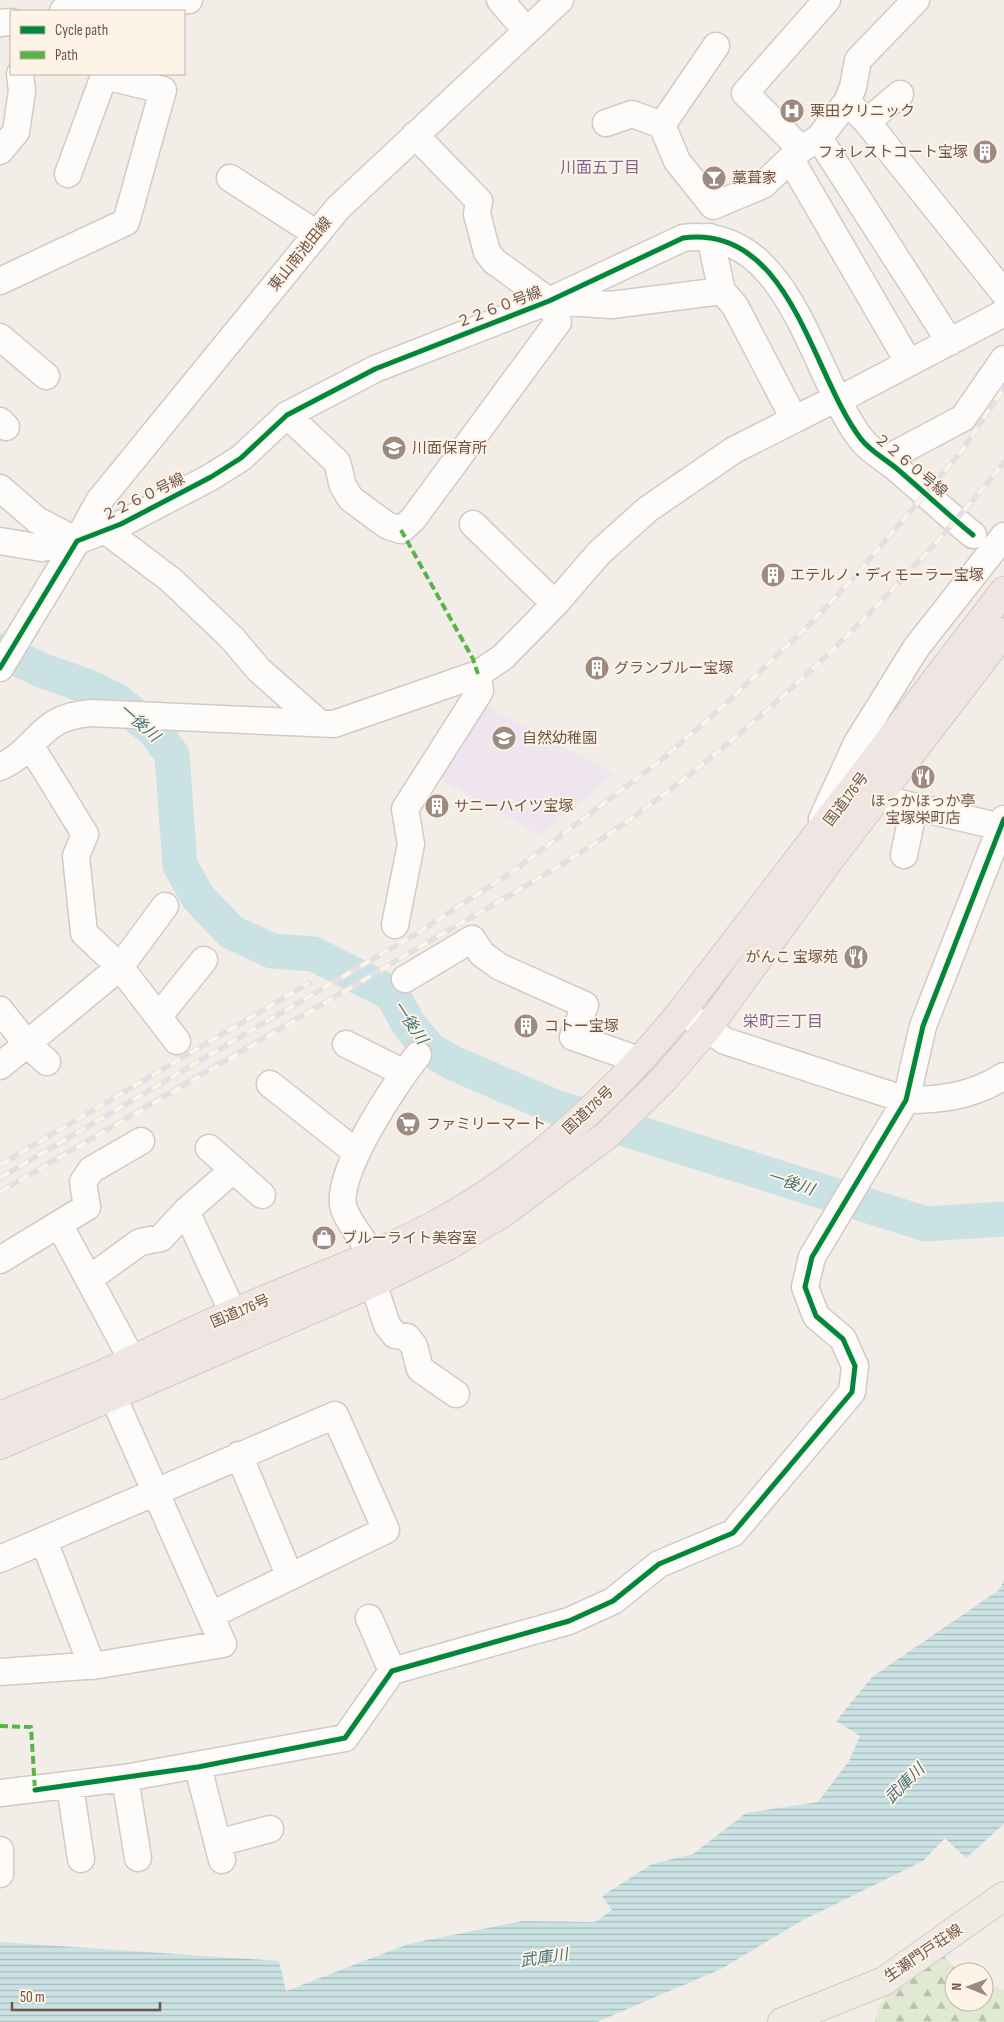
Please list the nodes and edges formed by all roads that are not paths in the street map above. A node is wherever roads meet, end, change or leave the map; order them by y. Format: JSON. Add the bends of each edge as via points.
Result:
{"nodes":[{"id":1,"x":189,"y":0,"type":"edge"},
{"id":2,"x":500,"y":0,"type":"edge"},
{"id":3,"x":560,"y":0,"type":"edge"},
{"id":4,"x":827,"y":0,"type":"edge"},
{"id":5,"x":916,"y":0,"type":"edge"},
{"id":6,"x":93,"y":8,"type":"edge"},
{"id":7,"x":73,"y":10,"type":"edge"},
{"id":8,"x":526,"y":30,"type":"junction"},
{"id":9,"x":716,"y":46,"type":"dead end"},
{"id":10,"x":20,"y":75,"type":"edge"},
{"id":11,"x":104,"y":75,"type":"edge"},
{"id":12,"x":900,"y":94,"type":"dead end"},
{"id":13,"x":847,"y":102,"type":"junction"},
{"id":14,"x":867,"y":122,"type":"junction"},
{"id":15,"x":606,"y":123,"type":"dead end"},
{"id":16,"x":662,"y":125,"type":"junction"},
{"id":17,"x":415,"y":135,"type":"junction"},
{"id":18,"x":804,"y":149,"type":"junction"},
{"id":19,"x":0,"y":151,"type":"edge"},
{"id":20,"x":68,"y":174,"type":"dead end"},
{"id":21,"x":230,"y":178,"type":"dead end"},
{"id":22,"x":713,"y":206,"type":"junction"},
{"id":23,"x":317,"y":234,"type":"junction"},
{"id":24,"x":716,"y":239,"type":"junction"},
{"id":25,"x":0,"y":282,"type":"edge"},
{"id":26,"x":722,"y":291,"type":"junction"},
{"id":27,"x":1004,"y":293,"type":"edge"},
{"id":28,"x":549,"y":301,"type":"junction"},
{"id":29,"x":1004,"y":313,"type":"edge"},
{"id":30,"x":0,"y":337,"type":"edge"},
{"id":31,"x":950,"y":342,"type":"junction"},
{"id":32,"x":1004,"y":358,"type":"edge"},
{"id":33,"x":910,"y":363,"type":"junction"},
{"id":34,"x":46,"y":376,"type":"dead end"},
{"id":35,"x":837,"y":398,"type":"junction"},
{"id":36,"x":287,"y":415,"type":"junction"},
{"id":37,"x":794,"y":419,"type":"junction"},
{"id":38,"x":886,"y":459,"type":"junction"},
{"id":39,"x":0,"y":488,"type":"edge"},
{"id":40,"x":473,"y":524,"type":"dead end"},
{"id":41,"x":105,"y":530,"type":"junction"},
{"id":42,"x":973,"y":535,"type":"junction"},
{"id":43,"x":1004,"y":536,"type":"edge"},
{"id":44,"x":0,"y":540,"type":"edge"},
{"id":45,"x":77,"y":541,"type":"junction"},
{"id":46,"x":971,"y":579,"type":"junction"},
{"id":47,"x":1004,"y":591,"type":"edge"},
{"id":48,"x":555,"y":604,"type":"junction"},
{"id":49,"x":1004,"y":632,"type":"edge"},
{"id":50,"x":1004,"y":656,"type":"edge"},
{"id":51,"x":5,"y":660,"type":"edge"},
{"id":52,"x":478,"y":674,"type":"junction"},
{"id":53,"x":318,"y":722,"type":"junction"},
{"id":54,"x":932,"y":727,"type":"junction"},
{"id":55,"x":30,"y":746,"type":"junction"},
{"id":56,"x":0,"y":767,"type":"edge"},
{"id":57,"x":878,"y":798,"type":"junction"},
{"id":58,"x":914,"y":807,"type":"junction"},
{"id":59,"x":1002,"y":823,"type":"edge"},
{"id":60,"x":808,"y":850,"type":"junction"},
{"id":61,"x":904,"y":855,"type":"dead end"},
{"id":62,"x":165,"y":906,"type":"dead end"},
{"id":63,"x":395,"y":925,"type":"dead end"},
{"id":64,"x":204,"y":960,"type":"dead end"},
{"id":65,"x":120,"y":967,"type":"junction"},
{"id":66,"x":405,"y":979,"type":"dead end"},
{"id":67,"x":0,"y":1010,"type":"edge"},
{"id":68,"x":682,"y":1011,"type":"junction"},
{"id":69,"x":159,"y":1016,"type":"junction"},
{"id":70,"x":706,"y":1029,"type":"junction"},
{"id":71,"x":177,"y":1041,"type":"dead end"},
{"id":72,"x":27,"y":1044,"type":"junction"},
{"id":73,"x":346,"y":1044,"type":"dead end"},
{"id":74,"x":639,"y":1060,"type":"junction"},
{"id":75,"x":47,"y":1062,"type":"dead end"},
{"id":76,"x":0,"y":1066,"type":"edge"},
{"id":77,"x":1004,"y":1076,"type":"edge"},
{"id":78,"x":270,"y":1084,"type":"dead end"},
{"id":79,"x":906,"y":1100,"type":"junction"},
{"id":80,"x":141,"y":1141,"type":"dead end"},
{"id":81,"x":209,"y":1148,"type":"dead end"},
{"id":82,"x":357,"y":1153,"type":"junction"},
{"id":83,"x":233,"y":1170,"type":"junction"},
{"id":84,"x":262,"y":1196,"type":"dead end"},
{"id":85,"x":186,"y":1211,"type":"junction"},
{"id":86,"x":59,"y":1224,"type":"junction"},
{"id":87,"x":372,"y":1256,"type":"junction"},
{"id":88,"x":0,"y":1260,"type":"edge"},
{"id":89,"x":89,"y":1279,"type":"junction"},
{"id":90,"x":373,"y":1284,"type":"junction"},
{"id":91,"x":233,"y":1313,"type":"junction"},
{"id":92,"x":138,"y":1371,"type":"junction"},
{"id":93,"x":108,"y":1385,"type":"junction"},
{"id":94,"x":456,"y":1394,"type":"dead end"},
{"id":95,"x":0,"y":1416,"type":"edge"},
{"id":96,"x":0,"y":1445,"type":"edge"},
{"id":97,"x":240,"y":1455,"type":"junction"},
{"id":98,"x":154,"y":1492,"type":"junction"},
{"id":99,"x":44,"y":1541,"type":"junction"},
{"id":100,"x":0,"y":1559,"type":"edge"},
{"id":101,"x":290,"y":1577,"type":"junction"},
{"id":102,"x":211,"y":1615,"type":"junction"},
{"id":103,"x":368,"y":1633,"type":"dead end"},
{"id":104,"x":92,"y":1666,"type":"junction"},
{"id":105,"x":392,"y":1671,"type":"junction"},
{"id":106,"x":0,"y":1672,"type":"edge"},
{"id":107,"x":198,"y":1766,"type":"junction"},
{"id":108,"x":125,"y":1778,"type":"junction"},
{"id":109,"x":70,"y":1786,"type":"junction"},
{"id":110,"x":0,"y":1793,"type":"edge"},
{"id":111,"x":270,"y":1828,"type":"dead end"},
{"id":112,"x":0,"y":1850,"type":"edge"},
{"id":113,"x":138,"y":1858,"type":"dead end"},
{"id":114,"x":81,"y":1859,"type":"dead end"},
{"id":115,"x":0,"y":1874,"type":"edge"},
{"id":116,"x":1004,"y":1896,"type":"edge"},
{"id":117,"x":782,"y":2022,"type":"edge"}],
"edges":[{"from":1,"to":6,"type":"street"},
{"from":2,"to":8,"type":"street"},
{"from":3,"to":8,"type":"street","name":"東山南池田線"},
{"from":4,"to":18,"type":"street","via":[[745,93]]},
{"from":5,"to":13,"type":"street","via":[[858,60],[854,87]]},
{"from":6,"to":7,"type":"street"},
{"from":8,"to":17,"type":"street","name":"東山南池田線"},
{"from":9,"to":16,"type":"street"},
{"from":10,"to":19,"type":"street","via":[[22,91],[16,132]]},
{"from":11,"to":20,"type":"street"},
{"from":11,"to":25,"type":"street","via":[[163,90],[126,222]]},
{"from":12,"to":14,"type":"street"},
{"from":13,"to":14,"type":"street"},
{"from":13,"to":18,"type":"street"},
{"from":14,"to":27,"type":"street"},
{"from":15,"to":16,"type":"street","via":[[632,114]]},
{"from":16,"to":22,"type":"street","via":[[677,160]]},
{"from":17,"to":23,"type":"street","name":"東山南池田線","via":[[338,208]]},
{"from":17,"to":28,"type":"street","via":[[479,200],[477,214],[482,239],[494,262]]},
{"from":18,"to":22,"type":"street","via":[[763,185]]},
{"from":18,"to":31,"type":"street"},
{"from":18,"to":33,"type":"street"},
{"from":21,"to":23,"type":"street"},
{"from":22,"to":24,"type":"street"},
{"from":23,"to":45,"type":"street","name":"東山南池田線","via":[[100,502]]},
{"from":24,"to":26,"type":"street"},
{"from":24,"to":28,"type":"street","name":"２２６０号線","via":[[683,238]]},
{"from":24,"to":35,"type":"street","name":"２２６０号線","via":[[760,262],[783,289]]},
{"from":26,"to":28,"type":"street","via":[[611,305]]},
{"from":26,"to":37,"type":"street","via":[[734,306]]},
{"from":28,"to":36,"type":"street","name":"２２６０号線","via":[[375,369]]},
{"from":28,"to":36,"type":"street","via":[[558,322],[413,519],[401,530],[388,526],[351,499],[343,486],[337,462]]},
{"from":29,"to":31,"type":"street"},
{"from":30,"to":34,"type":"street"},
{"from":31,"to":33,"type":"street"},
{"from":32,"to":38,"type":"street","via":[[963,418]]},
{"from":33,"to":35,"type":"street"},
{"from":35,"to":37,"type":"street"},
{"from":35,"to":38,"type":"street","name":"２２６０号線","via":[[861,440]]},
{"from":36,"to":41,"type":"street","name":"２２６０号線","via":[[240,458],[211,477]]},
{"from":37,"to":48,"type":"street","via":[[734,450],[648,509],[599,553]]},
{"from":38,"to":42,"type":"street","name":"２２６０号線"},
{"from":39,"to":45,"type":"street","via":[[37,520]]},
{"from":40,"to":48,"type":"street"},
{"from":41,"to":45,"type":"street","name":"２２６０号線"},
{"from":41,"to":53,"type":"street","via":[[171,580],[232,638],[259,670]]},
{"from":42,"to":43,"type":"street","via":[[986,538]]},
{"from":42,"to":46,"type":"street"},
{"from":43,"to":46,"type":"street"},
{"from":44,"to":45,"type":"street","name":"２２６０号線","via":[[42,548]]},
{"from":45,"to":51,"type":"street"},
{"from":46,"to":60,"type":"street","via":[[916,648],[857,743]]},
{"from":47,"to":60,"type":"highway","name":"国道176号"},
{"from":48,"to":52,"type":"street","via":[[503,657]]},
{"from":49,"to":54,"type":"highway","name":"国道176号"},
{"from":50,"to":54,"type":"street"},
{"from":52,"to":53,"type":"street","via":[[334,724]]},
{"from":52,"to":63,"type":"street","via":[[480,691],[404,809],[411,844]]},
{"from":53,"to":55,"type":"street","via":[[90,713],[66,716],[44,728]]},
{"from":54,"to":57,"type":"highway","name":"国道176号"},
{"from":55,"to":56,"type":"street"},
{"from":55,"to":65,"type":"street","via":[[85,834],[76,856],[84,933]]},
{"from":57,"to":58,"type":"street"},
{"from":57,"to":70,"type":"highway","name":"国道176号"},
{"from":58,"to":59,"type":"street"},
{"from":58,"to":61,"type":"street"},
{"from":59,"to":79,"type":"street","via":[[923,1026]]},
{"from":60,"to":68,"type":"highway","name":"国道176号"},
{"from":62,"to":65,"type":"street"},
{"from":64,"to":69,"type":"street"},
{"from":65,"to":69,"type":"street"},
{"from":65,"to":72,"type":"street"},
{"from":66,"to":74,"type":"street","via":[[472,939],[482,954],[500,966],[585,1005],[573,1037]]},
{"from":67,"to":72,"type":"street"},
{"from":68,"to":70,"type":"street"},
{"from":68,"to":74,"type":"highway","name":"国道176号"},
{"from":69,"to":71,"type":"street"},
{"from":70,"to":79,"type":"street","via":[[725,1041]]},
{"from":70,"to":90,"type":"highway","name":"国道176号","via":[[664,1079],[606,1136],[503,1213],[448,1246]]},
{"from":72,"to":75,"type":"street"},
{"from":72,"to":76,"type":"street"},
{"from":73,"to":82,"type":"street","via":[[411,1064],[377,1114]]},
{"from":74,"to":87,"type":"highway","name":"国道176号","via":[[575,1124],[504,1181],[434,1225]]},
{"from":77,"to":79,"type":"street","via":[[968,1094],[934,1100]]},
{"from":78,"to":82,"type":"street"},
{"from":79,"to":105,"type":"street","via":[[812,1257],[805,1287],[816,1316],[843,1339],[855,1366],[852,1392],[733,1533],[659,1564],[613,1601],[569,1621]]},
{"from":80,"to":86,"type":"street","via":[[91,1170],[83,1182],[87,1207]]},
{"from":81,"to":83,"type":"street"},
{"from":82,"to":87,"type":"street","via":[[343,1195],[344,1209]]},
{"from":83,"to":84,"type":"street"},
{"from":83,"to":85,"type":"street"},
{"from":85,"to":89,"type":"street","via":[[161,1238],[140,1242]]},
{"from":85,"to":91,"type":"street"},
{"from":86,"to":88,"type":"street"},
{"from":86,"to":89,"type":"street"},
{"from":87,"to":91,"type":"highway","name":"国道176号"},
{"from":89,"to":92,"type":"street"},
{"from":90,"to":92,"type":"highway","name":"国道176号"},
{"from":90,"to":94,"type":"street","via":[[387,1325],[395,1335],[407,1338],[414,1346],[420,1369]]},
{"from":91,"to":92,"type":"highway","name":"国道176号"},
{"from":92,"to":93,"type":"highway","name":"国道176号"},
{"from":93,"to":95,"type":"highway","name":"国道176号"},
{"from":93,"to":96,"type":"highway","name":"国道176号"},
{"from":93,"to":98,"type":"street"},
{"from":97,"to":98,"type":"street"},
{"from":97,"to":101,"type":"street"},
{"from":97,"to":101,"type":"street","via":[[335,1415],[386,1530]]},
{"from":98,"to":99,"type":"street"},
{"from":98,"to":102,"type":"street"},
{"from":99,"to":100,"type":"street"},
{"from":99,"to":104,"type":"street"},
{"from":101,"to":102,"type":"street"},
{"from":102,"to":104,"type":"street","via":[[223,1644]]},
{"from":103,"to":105,"type":"street"},
{"from":104,"to":106,"type":"street"},
{"from":105,"to":107,"type":"street","via":[[345,1738]]},
{"from":107,"to":108,"type":"street"},
{"from":107,"to":111,"type":"street","via":[[220,1852]]},
{"from":108,"to":109,"type":"street"},
{"from":108,"to":113,"type":"street"},
{"from":109,"to":110,"type":"street"},
{"from":109,"to":114,"type":"street"},
{"from":112,"to":115,"type":"street"},
{"from":116,"to":117,"type":"main road","name":"生瀬門戸荘線","via":[[884,1981]]}]}
